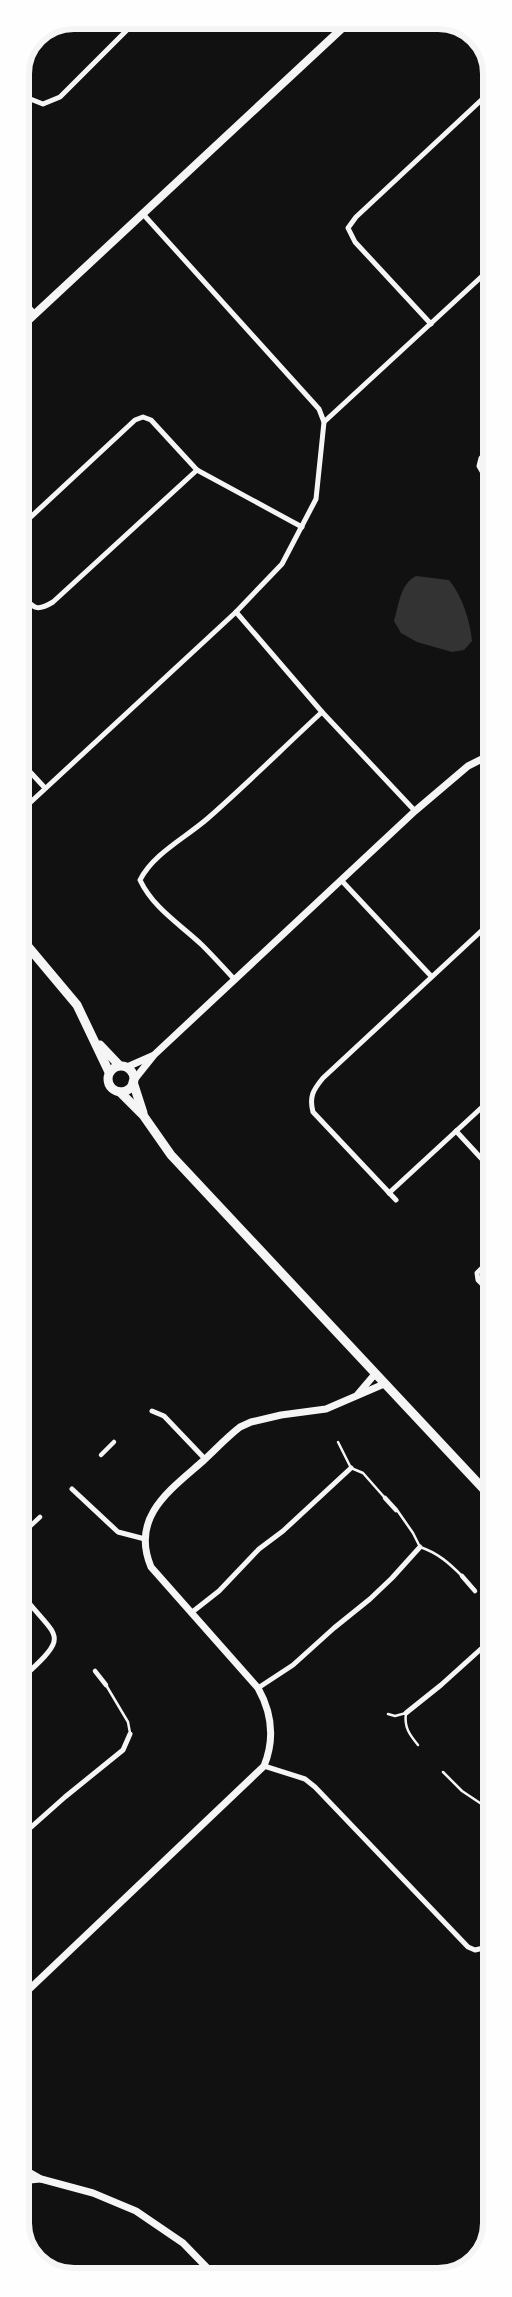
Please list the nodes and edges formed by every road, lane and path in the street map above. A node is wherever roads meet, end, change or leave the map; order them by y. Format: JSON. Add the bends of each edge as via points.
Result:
{"nodes":[{"id":1,"x":128,"y":29,"type":"edge"},
{"id":2,"x":341,"y":29,"type":"edge"},
{"id":3,"x":29,"y":99,"type":"edge"},
{"id":4,"x":483,"y":99,"type":"edge"},
{"id":5,"x":142,"y":214,"type":"junction"},
{"id":6,"x":483,"y":275,"type":"edge"},
{"id":7,"x":29,"y":307,"type":"edge"},
{"id":8,"x":35,"y":314,"type":"junction"},
{"id":9,"x":29,"y":320,"type":"edge"},
{"id":10,"x":431,"y":324,"type":"junction"},
{"id":11,"x":324,"y":422,"type":"junction"},
{"id":12,"x":483,"y":456,"type":"edge"},
{"id":13,"x":197,"y":470,"type":"junction"},
{"id":14,"x":483,"y":472,"type":"edge"},
{"id":15,"x":29,"y":519,"type":"edge"},
{"id":16,"x":302,"y":527,"type":"junction"},
{"id":17,"x":29,"y":602,"type":"edge"},
{"id":18,"x":236,"y":612,"type":"junction"},
{"id":19,"x":322,"y":712,"type":"junction"},
{"id":20,"x":483,"y":758,"type":"edge"},
{"id":21,"x":29,"y":771,"type":"edge"},
{"id":22,"x":45,"y":788,"type":"junction"},
{"id":23,"x":29,"y":803,"type":"edge"},
{"id":24,"x":415,"y":811,"type":"junction"},
{"id":25,"x":341,"y":880,"type":"junction"},
{"id":26,"x":483,"y":929,"type":"edge"},
{"id":27,"x":29,"y":948,"type":"edge"},
{"id":28,"x":431,"y":976,"type":"junction"},
{"id":29,"x":234,"y":980,"type":"junction"},
{"id":30,"x":93,"y":1037,"type":"junction"},
{"id":31,"x":154,"y":1054,"type":"junction"},
{"id":32,"x":123,"y":1066,"type":"junction"},
{"id":33,"x":110,"y":1072,"type":"junction"},
{"id":34,"x":134,"y":1081,"type":"junction"},
{"id":35,"x":120,"y":1092,"type":"junction"},
{"id":36,"x":483,"y":1106,"type":"edge"},
{"id":37,"x":144,"y":1116,"type":"junction"},
{"id":38,"x":456,"y":1131,"type":"junction"},
{"id":39,"x":483,"y":1160,"type":"edge"},
{"id":40,"x":389,"y":1193,"type":"junction"},
{"id":41,"x":396,"y":1200,"type":"dead end"},
{"id":42,"x":483,"y":1267,"type":"edge"},
{"id":43,"x":483,"y":1285,"type":"edge"},
{"id":44,"x":375,"y":1374,"type":"junction"},
{"id":45,"x":384,"y":1384,"type":"junction"},
{"id":46,"x":358,"y":1394,"type":"junction"},
{"id":47,"x":152,"y":1411,"type":"dead end"},
{"id":48,"x":114,"y":1442,"type":"dead end"},
{"id":49,"x":338,"y":1442,"type":"dead end"},
{"id":50,"x":101,"y":1455,"type":"dead end"},
{"id":51,"x":205,"y":1459,"type":"junction"},
{"id":52,"x":351,"y":1468,"type":"junction"},
{"id":53,"x":483,"y":1488,"type":"edge"},
{"id":54,"x":72,"y":1489,"type":"dead end"},
{"id":55,"x":385,"y":1498,"type":"joint"},
{"id":56,"x":396,"y":1510,"type":"joint"},
{"id":57,"x":40,"y":1517,"type":"dead end"},
{"id":58,"x":29,"y":1527,"type":"edge"},
{"id":59,"x":145,"y":1539,"type":"junction"},
{"id":60,"x":420,"y":1547,"type":"junction"},
{"id":61,"x":462,"y":1576,"type":"joint"},
{"id":62,"x":476,"y":1591,"type":"dead end"},
{"id":63,"x":29,"y":1602,"type":"edge"},
{"id":64,"x":191,"y":1613,"type":"junction"},
{"id":65,"x":483,"y":1647,"type":"edge"},
{"id":66,"x":95,"y":1671,"type":"dead end"},
{"id":67,"x":29,"y":1672,"type":"edge"},
{"id":68,"x":106,"y":1685,"type":"joint"},
{"id":69,"x":258,"y":1688,"type":"junction"},
{"id":70,"x":406,"y":1713,"type":"junction"},
{"id":71,"x":388,"y":1714,"type":"dead end"},
{"id":72,"x":130,"y":1734,"type":"joint"},
{"id":73,"x":418,"y":1745,"type":"dead end"},
{"id":74,"x":264,"y":1766,"type":"junction"},
{"id":75,"x":443,"y":1772,"type":"dead end"},
{"id":76,"x":483,"y":1805,"type":"edge"},
{"id":77,"x":29,"y":1829,"type":"edge"},
{"id":78,"x":483,"y":1948,"type":"edge"},
{"id":79,"x":29,"y":1989,"type":"edge"},
{"id":80,"x":29,"y":2172,"type":"edge"},
{"id":81,"x":41,"y":2179,"type":"junction"},
{"id":82,"x":29,"y":2180,"type":"edge"},
{"id":83,"x":208,"y":2268,"type":"edge"}],
"edges":[{"from":1,"to":3,"type":"street","via":[[60,97],[42,104]]},
{"from":2,"to":5,"type":"main road"},
{"from":4,"to":10,"type":"street","via":[[348,228],[355,242]]},
{"from":5,"to":8,"type":"main road"},
{"from":5,"to":11,"type":"street","via":[[319,409]]},
{"from":6,"to":10,"type":"street"},
{"from":7,"to":8,"type":"street"},
{"from":8,"to":9,"type":"main road"},
{"from":10,"to":11,"type":"street"},
{"from":11,"to":16,"type":"street","via":[[316,499]]},
{"from":12,"to":14,"type":"street","via":[[480,466]]},
{"from":13,"to":15,"type":"street","via":[[151,420],[143,417],[135,420]]},
{"from":13,"to":16,"type":"street"},
{"from":13,"to":17,"type":"street","via":[[53,602],[40,609]]},
{"from":16,"to":18,"type":"street","via":[[282,564]]},
{"from":18,"to":19,"type":"street"},
{"from":18,"to":22,"type":"street"},
{"from":19,"to":24,"type":"street"},
{"from":19,"to":29,"type":"street","via":[[207,819],[175,843],[145,871],[140,880],[163,910]]},
{"from":20,"to":24,"type":"street","via":[[468,766]]},
{"from":21,"to":22,"type":"street"},
{"from":22,"to":23,"type":"street"},
{"from":24,"to":25,"type":"street"},
{"from":25,"to":28,"type":"street"},
{"from":25,"to":29,"type":"street"},
{"from":26,"to":28,"type":"street"},
{"from":27,"to":30,"type":"main road","via":[[73,999]]},
{"from":28,"to":40,"type":"street","via":[[312,1090],[313,1112]]},
{"from":29,"to":31,"type":"street"},
{"from":30,"to":32,"type":"main road"},
{"from":30,"to":33,"type":"main road"},
{"from":31,"to":32,"type":"street"},
{"from":31,"to":34,"type":"street"},
{"from":32,"to":33,"type":"main road"},
{"from":32,"to":34,"type":"main road","via":[[133,1073]]},
{"from":33,"to":35,"type":"main road","via":[[109,1085]]},
{"from":34,"to":35,"type":"main road","via":[[128,1089]]},
{"from":34,"to":37,"type":"main road"},
{"from":35,"to":37,"type":"main road"},
{"from":36,"to":38,"type":"street"},
{"from":37,"to":44,"type":"main road","via":[[171,1155]]},
{"from":38,"to":39,"type":"street"},
{"from":38,"to":40,"type":"street"},
{"from":40,"to":41,"type":"street"},
{"from":42,"to":43,"type":"street","via":[[477,1273]]},
{"from":44,"to":45,"type":"main road"},
{"from":44,"to":46,"type":"street"},
{"from":45,"to":46,"type":"street"},
{"from":45,"to":53,"type":"main road"},
{"from":46,"to":51,"type":"street","via":[[326,1409],[251,1422],[231,1434]]},
{"from":47,"to":51,"type":"street","via":[[164,1416]]},
{"from":48,"to":50,"type":"street"},
{"from":49,"to":52,"type":"lane"},
{"from":51,"to":59,"type":"street","via":[[157,1505],[148,1522]]},
{"from":52,"to":55,"type":"lane","via":[[363,1474]]},
{"from":52,"to":64,"type":"street","via":[[259,1549],[219,1591]]},
{"from":54,"to":59,"type":"street","via":[[118,1532]]},
{"from":55,"to":56,"type":"street"},
{"from":56,"to":60,"type":"lane"},
{"from":57,"to":58,"type":"street"},
{"from":59,"to":64,"type":"street","via":[[151,1567]]},
{"from":60,"to":61,"type":"lane","via":[[433,1551]]},
{"from":60,"to":69,"type":"street","via":[[370,1599],[293,1665]]},
{"from":61,"to":62,"type":"street"},
{"from":63,"to":67,"type":"street","via":[[52,1628],[55,1638],[48,1655]]},
{"from":64,"to":69,"type":"street"},
{"from":65,"to":70,"type":"street"},
{"from":66,"to":68,"type":"street"},
{"from":68,"to":72,"type":"lane","via":[[128,1722]]},
{"from":69,"to":74,"type":"street","via":[[267,1703],[271,1720],[271,1738]]},
{"from":70,"to":71,"type":"lane"},
{"from":70,"to":73,"type":"lane","via":[[404,1723]]},
{"from":72,"to":77,"type":"street","via":[[123,1750]]},
{"from":74,"to":78,"type":"street","via":[[305,1779],[315,1787],[468,1947]]},
{"from":74,"to":79,"type":"street"},
{"from":75,"to":76,"type":"lane","via":[[462,1791]]},
{"from":80,"to":81,"type":"street"},
{"from":81,"to":82,"type":"street"},
{"from":81,"to":83,"type":"street","via":[[93,2193],[136,2211],[183,2244]]}]}
